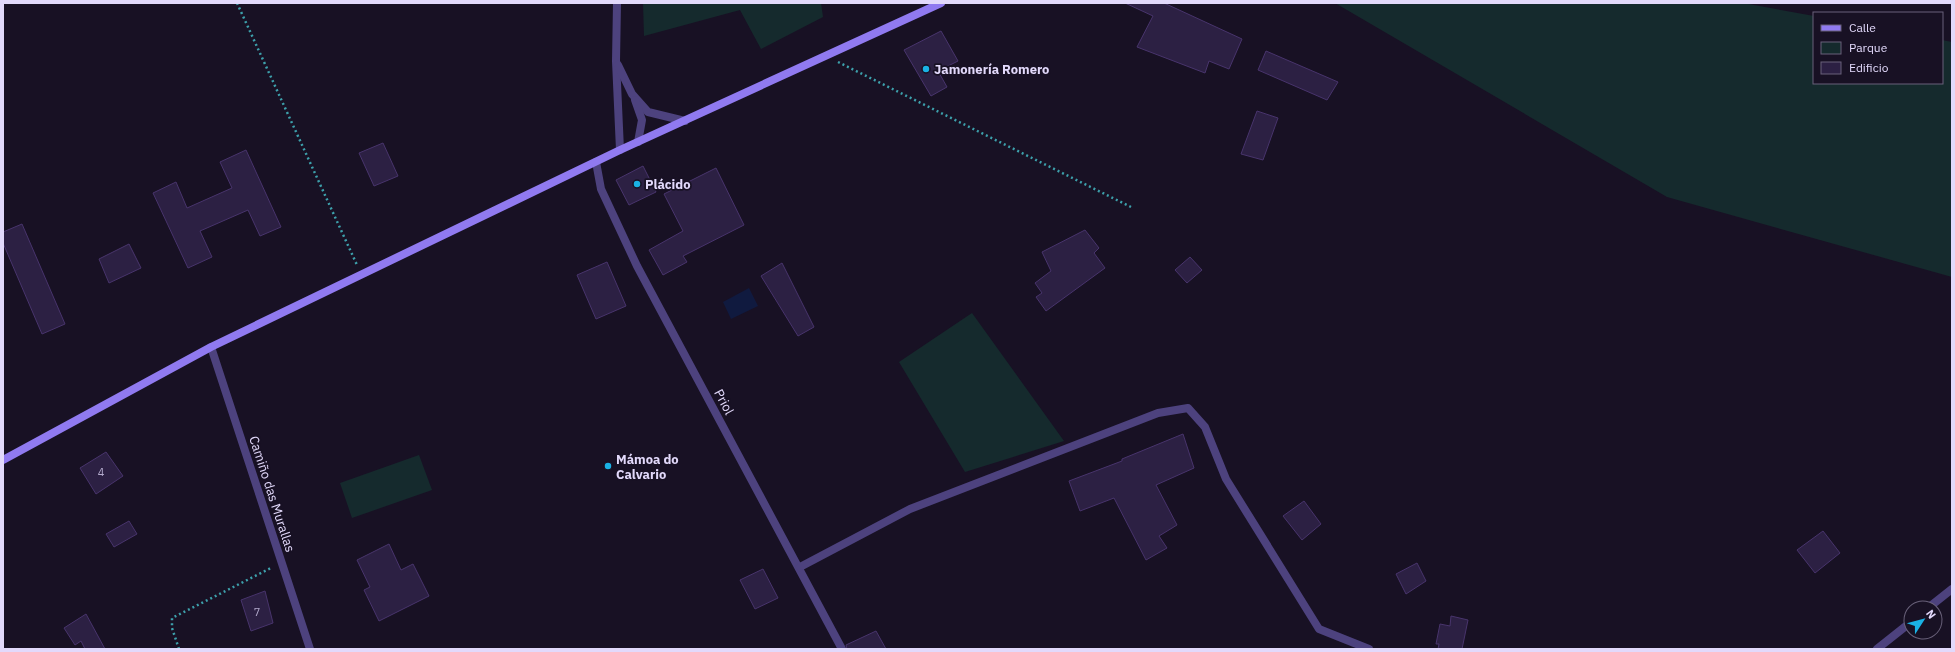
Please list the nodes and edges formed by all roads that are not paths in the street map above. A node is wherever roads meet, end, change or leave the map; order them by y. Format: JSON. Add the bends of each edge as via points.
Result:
{"nodes":[{"id":1,"x":617,"y":3,"type":"edge"},
{"id":2,"x":941,"y":3,"type":"edge"},
{"id":3,"x":616,"y":61,"type":"junction"},
{"id":4,"x":632,"y":94,"type":"junction"},
{"id":5,"x":684,"y":121,"type":"junction"},
{"id":6,"x":638,"y":142,"type":"junction"},
{"id":7,"x":620,"y":150,"type":"junction"},
{"id":8,"x":596,"y":162,"type":"junction"},
{"id":9,"x":211,"y":347,"type":"junction"},
{"id":10,"x":3,"y":460,"type":"edge"},
{"id":11,"x":800,"y":567,"type":"junction"},
{"id":12,"x":1952,"y":589,"type":"edge"},
{"id":13,"x":1938,"y":600,"type":"edge"},
{"id":14,"x":1903,"y":628,"type":"edge"},
{"id":15,"x":310,"y":649,"type":"edge"},
{"id":16,"x":842,"y":649,"type":"edge"},
{"id":17,"x":1369,"y":649,"type":"edge"},
{"id":18,"x":1877,"y":649,"type":"edge"}],
"edges":[{"from":1,"to":3,"type":"street"},
{"from":2,"to":5,"type":"main road"},
{"from":3,"to":4,"type":"street"},
{"from":3,"to":7,"type":"street"},
{"from":4,"to":5,"type":"street","via":[[648,112]]},
{"from":4,"to":6,"type":"street","via":[[642,120]]},
{"from":5,"to":6,"type":"main road"},
{"from":6,"to":7,"type":"main road"},
{"from":7,"to":8,"type":"main road"},
{"from":8,"to":9,"type":"main road"},
{"from":8,"to":11,"type":"street","name":"Priol","via":[[601,189],[637,266]]},
{"from":9,"to":10,"type":"main road"},
{"from":9,"to":15,"type":"street","name":"Camiño das Murallas"},
{"from":11,"to":16,"type":"street","name":"Priol"},
{"from":11,"to":17,"type":"street","via":[[910,509],[1158,413],[1188,408],[1205,427],[1226,479],[1319,629]]},
{"from":12,"to":13,"type":"street"},
{"from":14,"to":18,"type":"street"}]}
